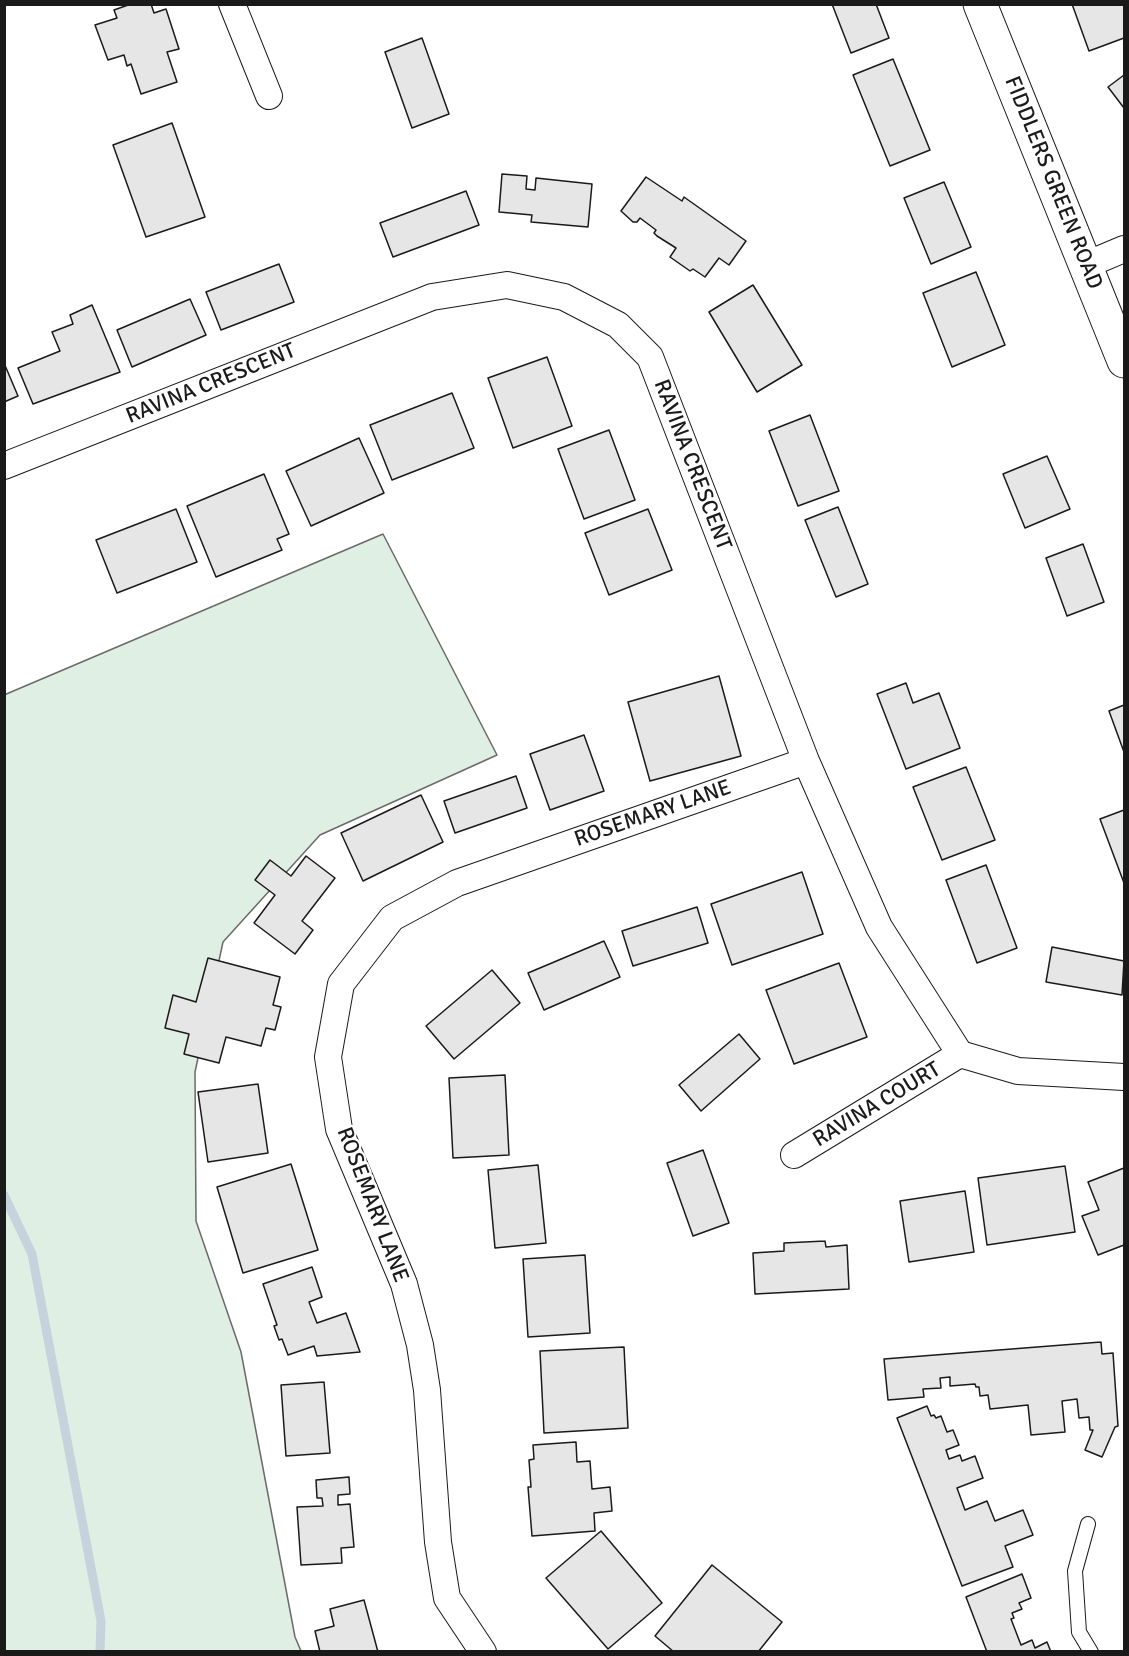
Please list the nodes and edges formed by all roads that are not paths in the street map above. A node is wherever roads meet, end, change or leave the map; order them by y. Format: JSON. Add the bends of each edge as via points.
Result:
{"nodes":[{"id":1,"x":232,"y":4,"type":"edge"},
{"id":2,"x":980,"y":4,"type":"edge"},
{"id":3,"x":269,"y":96,"type":"dead end"},
{"id":4,"x":1125,"y":249,"type":"edge"},
{"id":5,"x":1086,"y":265,"type":"junction"},
{"id":6,"x":1125,"y":361,"type":"edge"},
{"id":7,"x":4,"y":466,"type":"edge"},
{"id":8,"x":806,"y":761,"type":"junction"},
{"id":9,"x":960,"y":1054,"type":"junction"},
{"id":10,"x":1125,"y":1077,"type":"edge"},
{"id":11,"x":794,"y":1155,"type":"dead end"},
{"id":12,"x":1088,"y":1524,"type":"dead end"},
{"id":13,"x":483,"y":1652,"type":"edge"},
{"id":14,"x":1090,"y":1652,"type":"edge"}],
"edges":[{"from":1,"to":3,"type":"street"},
{"from":2,"to":5,"type":"main road","name":"FIDDLERS GREEN ROAD"},
{"from":4,"to":5,"type":"street"},
{"from":5,"to":6,"type":"main road","name":"FIDDLERS GREEN ROAD"},
{"from":7,"to":8,"type":"street","name":"RAVINA CRESCENT","via":[[432,297],[507,285],[564,297],[618,326],[650,357]]},
{"from":8,"to":9,"type":"street","name":"RAVINA CRESCENT","via":[[879,927]]},
{"from":8,"to":13,"type":"street","name":"ROSEMARY LANE","via":[[457,883],[392,918],[341,984],[328,1057],[339,1129],[404,1284],[427,1390],[438,1542],[447,1598]]},
{"from":9,"to":10,"type":"street","via":[[1018,1071]]},
{"from":9,"to":11,"type":"street","name":"RAVINA COURT"},
{"from":12,"to":14,"type":"lane","via":[[1075,1571],[1079,1632]]}]}
